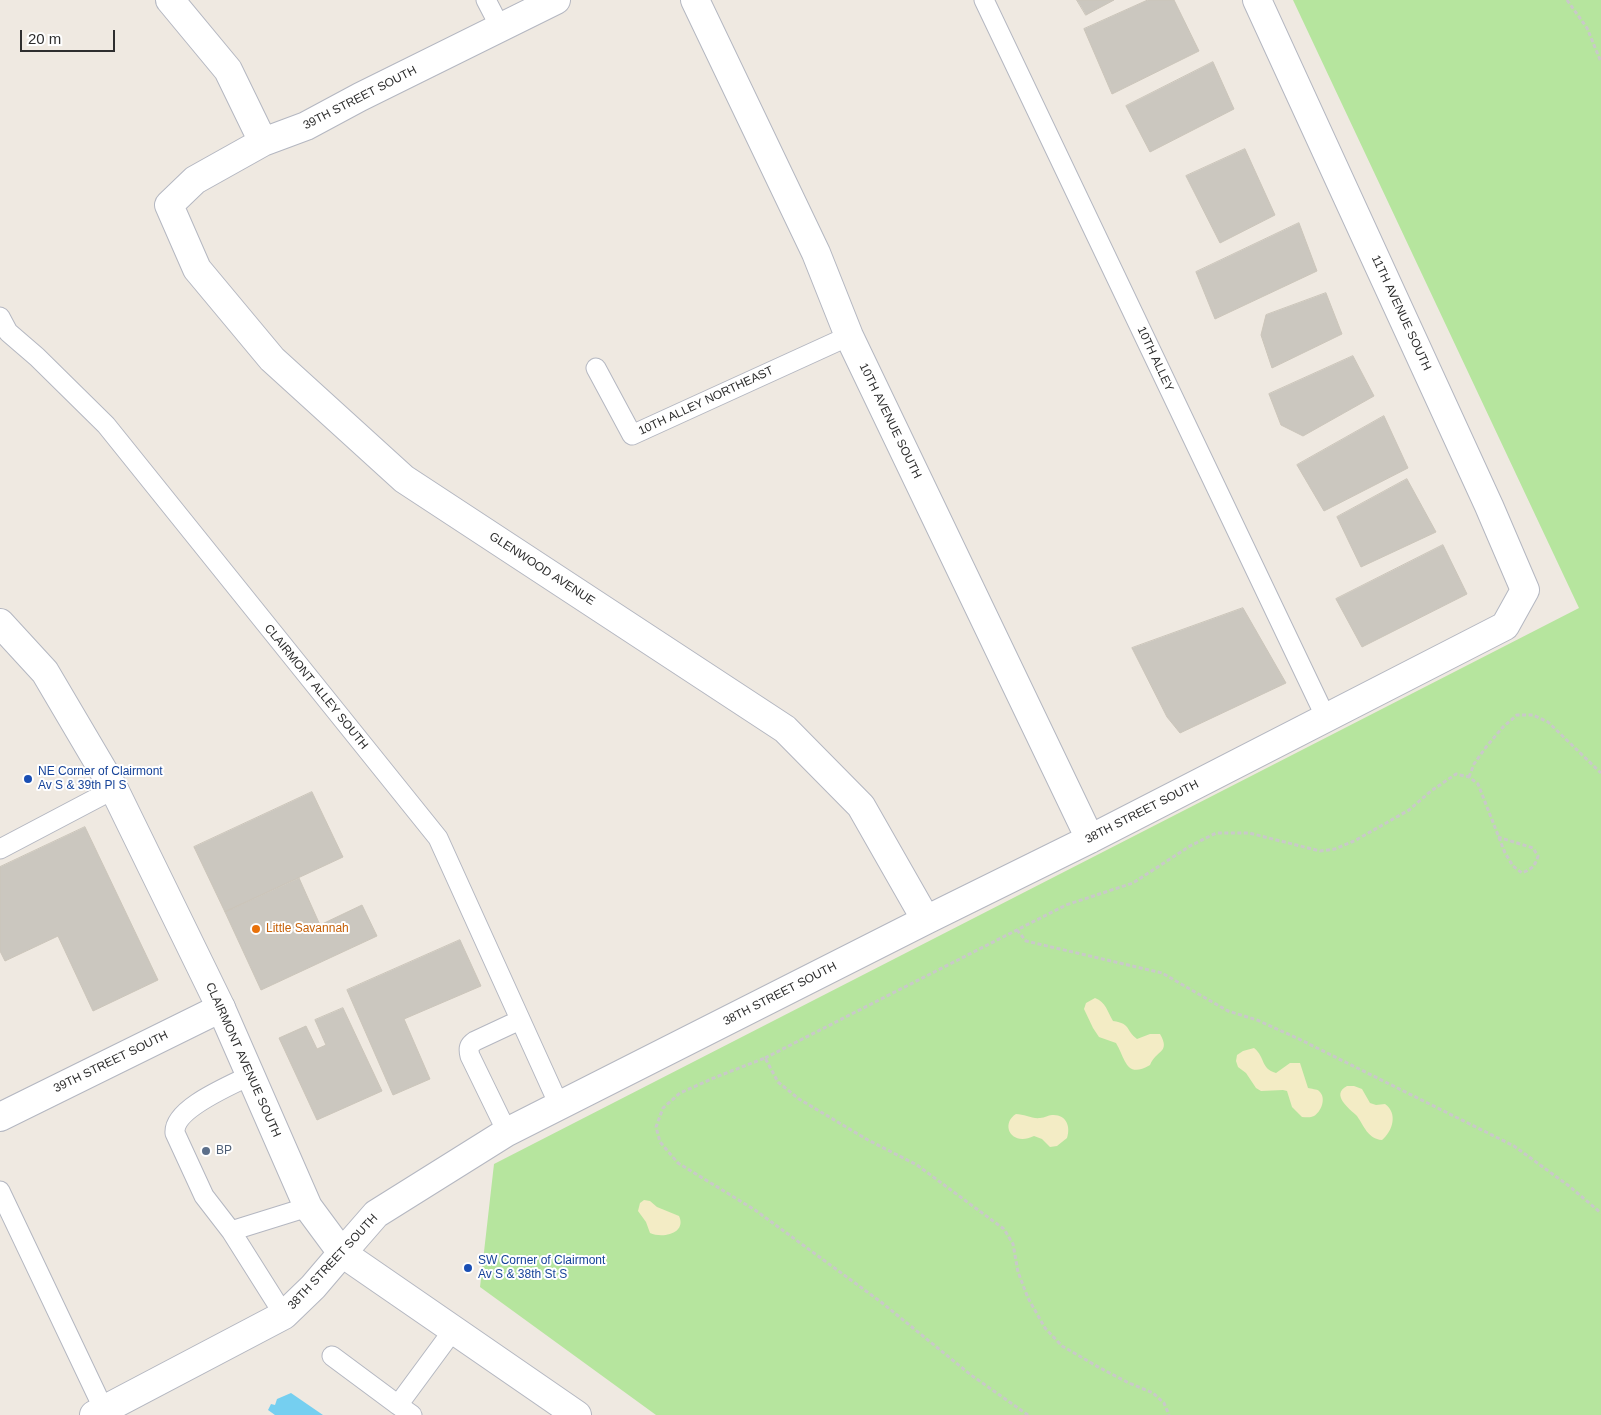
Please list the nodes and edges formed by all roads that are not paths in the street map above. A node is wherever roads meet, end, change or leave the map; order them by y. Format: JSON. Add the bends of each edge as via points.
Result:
{"nodes":[{"id":1,"x":170,"y":0,"type":"edge"},
{"id":2,"x":486,"y":0,"type":"edge"},
{"id":3,"x":556,"y":0,"type":"edge"},
{"id":4,"x":695,"y":0,"type":"edge"},
{"id":5,"x":984,"y":0,"type":"edge"},
{"id":6,"x":1257,"y":0,"type":"edge"},
{"id":7,"x":500,"y":27,"type":"junction"},
{"id":8,"x":263,"y":142,"type":"junction"},
{"id":9,"x":170,"y":205,"type":"joint"},
{"id":10,"x":0,"y":317,"type":"edge"},
{"id":11,"x":849,"y":336,"type":"junction"},
{"id":12,"x":596,"y":368,"type":"dead end"},
{"id":13,"x":1504,"y":626,"type":"joint"},
{"id":14,"x":3,"y":632,"type":"edge"},
{"id":15,"x":1326,"y":718,"type":"junction"},
{"id":16,"x":114,"y":789,"type":"junction"},
{"id":17,"x":1090,"y":839,"type":"junction"},
{"id":18,"x":0,"y":849,"type":"edge"},
{"id":19,"x":926,"y":920,"type":"junction"},
{"id":20,"x":221,"y":1008,"type":"junction"},
{"id":21,"x":520,"y":1020,"type":"junction"},
{"id":22,"x":251,"y":1076,"type":"junction"},
{"id":23,"x":559,"y":1105,"type":"junction"},
{"id":24,"x":0,"y":1117,"type":"edge"},
{"id":25,"x":507,"y":1132,"type":"junction"},
{"id":26,"x":0,"y":1191,"type":"edge"},
{"id":27,"x":308,"y":1207,"type":"junction"},
{"id":28,"x":231,"y":1231,"type":"junction"},
{"id":29,"x":342,"y":1253,"type":"junction"},
{"id":30,"x":284,"y":1315,"type":"junction"},
{"id":31,"x":454,"y":1329,"type":"junction"},
{"id":32,"x":332,"y":1356,"type":"dead end"},
{"id":33,"x":405,"y":1410,"type":"edge"},
{"id":34,"x":99,"y":1412,"type":"edge"},
{"id":35,"x":576,"y":1415,"type":"edge"}],
"edges":[{"from":1,"to":8,"type":"street","via":[[228,70]]},
{"from":2,"to":7,"type":"lane"},
{"from":3,"to":7,"type":"street","name":"39TH STREET SOUTH"},
{"from":4,"to":11,"type":"street","name":"10TH AVENUE SOUTH","via":[[816,253]]},
{"from":5,"to":15,"type":"lane","name":"10TH ALLEY"},
{"from":6,"to":13,"type":"street","name":"11TH AVENUE SOUTH","via":[[1525,590]]},
{"from":7,"to":8,"type":"street","name":"39TH STREET SOUTH","via":[[306,126]]},
{"from":8,"to":9,"type":"street","name":"39TH STREET SOUTH","via":[[195,180]]},
{"from":9,"to":19,"type":"street","name":"GLENWOOD AVENUE","via":[[197,269],[272,359],[404,479],[785,729],[861,806]]},
{"from":10,"to":21,"type":"lane","name":"CLAIRMONT ALLEY SOUTH","via":[[8,332],[106,425],[438,838]]},
{"from":11,"to":12,"type":"lane","name":"10TH ALLEY NORTHEAST","via":[[632,435]]},
{"from":11,"to":17,"type":"street","name":"10TH AVENUE SOUTH"},
{"from":13,"to":15,"type":"street","name":"38TH STREET SOUTH"},
{"from":14,"to":16,"type":"street","name":"CLAIRMONT AVENUE SOUTH","via":[[45,672]]},
{"from":15,"to":17,"type":"street","name":"38TH STREET SOUTH"},
{"from":16,"to":18,"type":"lane"},
{"from":16,"to":20,"type":"street","name":"CLAIRMONT AVENUE SOUTH"},
{"from":17,"to":19,"type":"street","name":"38TH STREET SOUTH"},
{"from":19,"to":23,"type":"street","name":"38TH STREET SOUTH"},
{"from":20,"to":22,"type":"street","name":"CLAIRMONT AVENUE SOUTH"},
{"from":20,"to":24,"type":"street","name":"39TH STREET SOUTH"},
{"from":21,"to":23,"type":"lane","name":"CLAIRMONT ALLEY SOUTH"},
{"from":21,"to":25,"type":"lane","via":[[475,1041],[468,1049]]},
{"from":22,"to":27,"type":"street","name":"CLAIRMONT AVENUE SOUTH"},
{"from":22,"to":28,"type":"lane","via":[[198,1103],[175,1129],[204,1196]]},
{"from":23,"to":25,"type":"street","name":"38TH STREET SOUTH"},
{"from":25,"to":29,"type":"street","name":"38TH STREET SOUTH","via":[[376,1214]]},
{"from":26,"to":34,"type":"lane"},
{"from":27,"to":28,"type":"lane"},
{"from":27,"to":29,"type":"street","name":"CLAIRMONT AVENUE SOUTH"},
{"from":28,"to":30,"type":"lane"},
{"from":29,"to":30,"type":"street","name":"38TH STREET SOUTH"},
{"from":29,"to":31,"type":"street","name":"CLAIRMONT AVENUE SOUTH"},
{"from":30,"to":34,"type":"street","name":"38TH STREET SOUTH"},
{"from":31,"to":33,"type":"lane"},
{"from":31,"to":35,"type":"street","name":"CLAIRMONT AVENUE SOUTH"},
{"from":32,"to":33,"type":"lane"}]}
